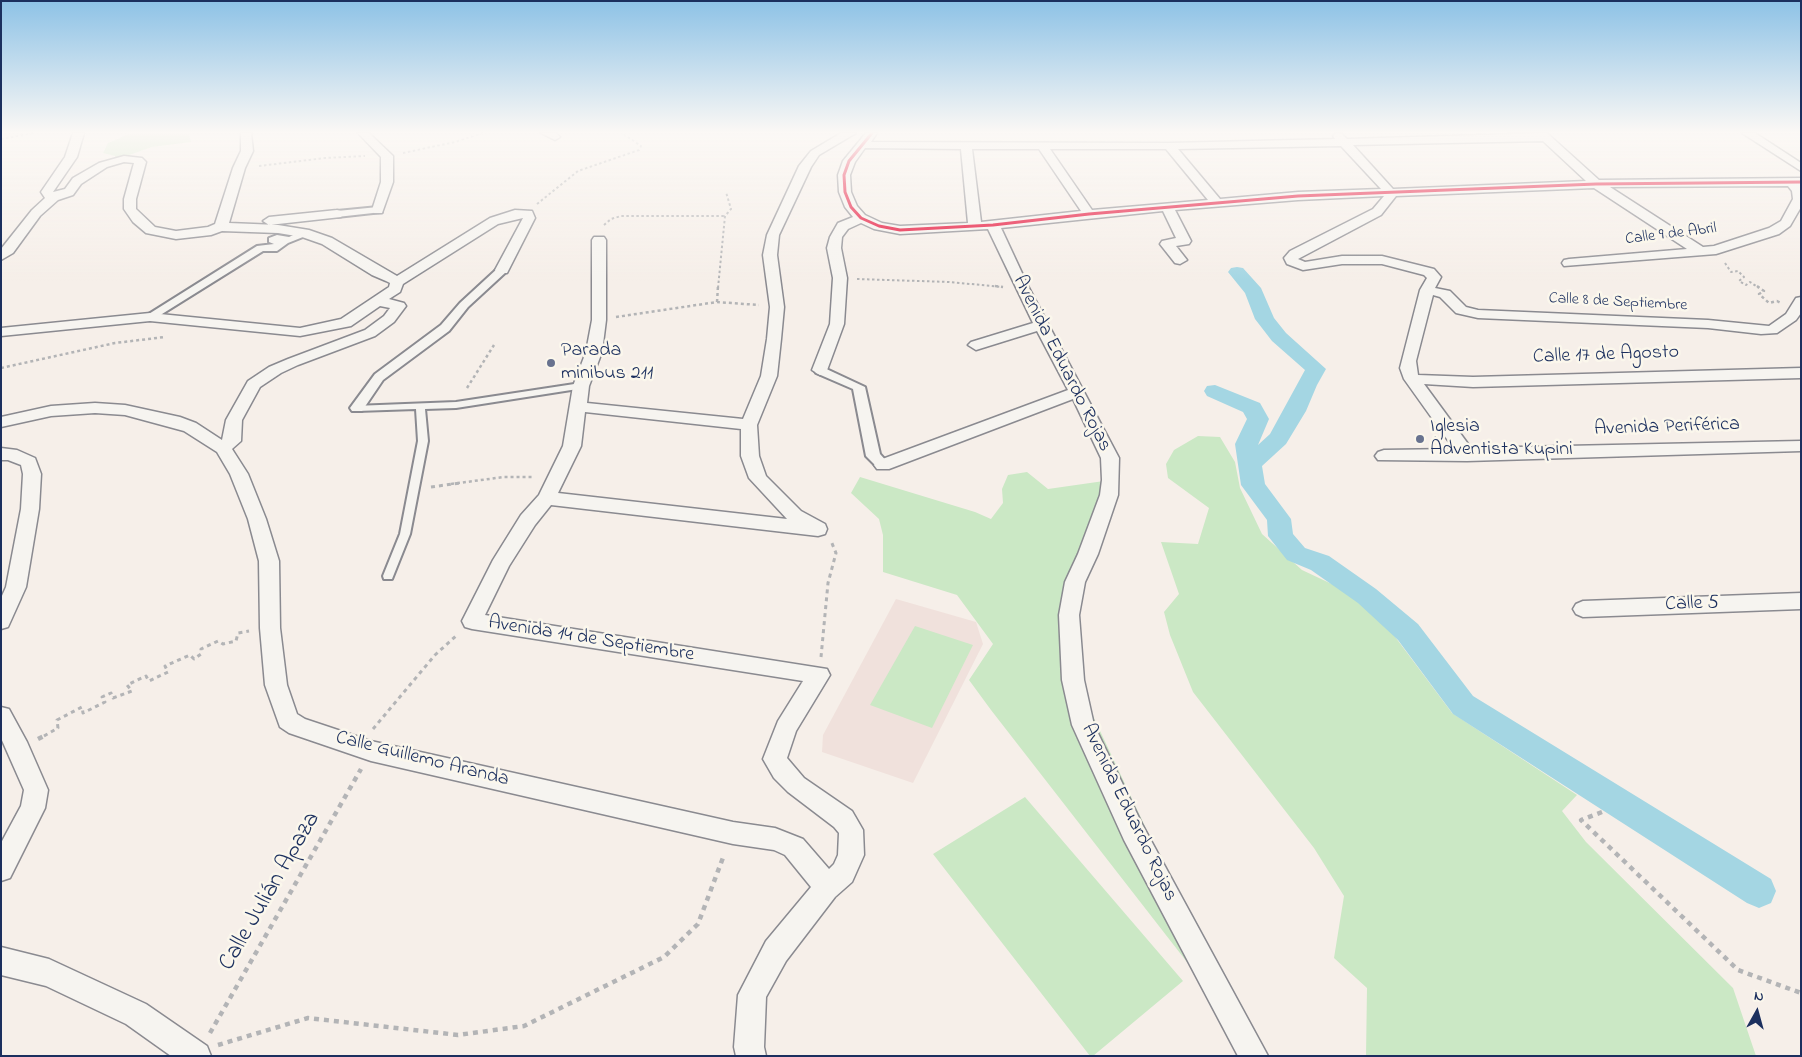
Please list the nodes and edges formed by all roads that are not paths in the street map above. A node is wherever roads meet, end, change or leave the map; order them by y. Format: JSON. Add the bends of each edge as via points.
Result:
{"nodes":[{"id":1,"x":54,"y":182,"type":"edge"},
{"id":2,"x":76,"y":182,"type":"edge"},
{"id":3,"x":135,"y":182,"type":"edge"},
{"id":4,"x":235,"y":182,"type":"edge"},
{"id":5,"x":387,"y":182,"type":"edge"},
{"id":6,"x":798,"y":182,"type":"edge"},
{"id":7,"x":844,"y":182,"type":"edge"},
{"id":8,"x":974,"y":182,"type":"edge"},
{"id":9,"x":1067,"y":182,"type":"edge"},
{"id":10,"x":1200,"y":182,"type":"edge"},
{"id":11,"x":1380,"y":182,"type":"edge"},
{"id":12,"x":1763,"y":182,"type":"edge"},
{"id":13,"x":1796,"y":182,"type":"edge"},
{"id":14,"x":1596,"y":184,"type":"junction"},
{"id":15,"x":1389,"y":192,"type":"junction"},
{"id":16,"x":55,"y":196,"type":"junction"},
{"id":17,"x":1217,"y":203,"type":"junction"},
{"id":18,"x":1167,"y":207,"type":"junction"},
{"id":19,"x":378,"y":210,"type":"joint"},
{"id":20,"x":337,"y":214,"type":"joint"},
{"id":21,"x":1089,"y":214,"type":"junction"},
{"id":22,"x":861,"y":218,"type":"junction"},
{"id":23,"x":984,"y":226,"type":"junction"},
{"id":24,"x":220,"y":227,"type":"junction"},
{"id":25,"x":304,"y":233,"type":"junction"},
{"id":26,"x":599,"y":240,"type":"road end"},
{"id":27,"x":1716,"y":250,"type":"junction"},
{"id":28,"x":1701,"y":252,"type":"junction"},
{"id":29,"x":1,"y":256,"type":"edge"},
{"id":30,"x":1180,"y":260,"type":"dead end"},
{"id":31,"x":1725,"y":262,"type":"road end"},
{"id":32,"x":1569,"y":263,"type":"dead end"},
{"id":33,"x":502,"y":270,"type":"joint"},
{"id":34,"x":397,"y":282,"type":"junction"},
{"id":35,"x":1427,"y":290,"type":"junction"},
{"id":36,"x":379,"y":301,"type":"junction"},
{"id":37,"x":1801,"y":301,"type":"edge"},
{"id":38,"x":150,"y":317,"type":"junction"},
{"id":39,"x":1042,"y":325,"type":"junction"},
{"id":40,"x":1,"y":332,"type":"edge"},
{"id":41,"x":976,"y":345,"type":"dead end"},
{"id":42,"x":820,"y":370,"type":"joint"},
{"id":43,"x":1801,"y":372,"type":"edge"},
{"id":44,"x":1412,"y":380,"type":"junction"},
{"id":45,"x":580,"y":386,"type":"junction"},
{"id":46,"x":1077,"y":392,"type":"junction"},
{"id":47,"x":420,"y":406,"type":"junction"},
{"id":48,"x":357,"y":408,"type":"joint"},
{"id":49,"x":577,"y":408,"type":"junction"},
{"id":50,"x":1,"y":422,"type":"edge"},
{"id":51,"x":750,"y":425,"type":"junction"},
{"id":52,"x":1801,"y":446,"type":"edge"},
{"id":53,"x":223,"y":448,"type":"junction"},
{"id":54,"x":1,"y":454,"type":"edge"},
{"id":55,"x":1467,"y":455,"type":"junction"},
{"id":56,"x":1384,"y":456,"type":"dead end"},
{"id":57,"x":883,"y":465,"type":"joint"},
{"id":58,"x":547,"y":498,"type":"junction"},
{"id":59,"x":388,"y":576,"type":"dead end"},
{"id":60,"x":1801,"y":601,"type":"edge"},
{"id":61,"x":1583,"y":610,"type":"dead end"},
{"id":62,"x":1,"y":621,"type":"edge"},
{"id":63,"x":1,"y":716,"type":"edge"},
{"id":64,"x":1,"y":869,"type":"edge"},
{"id":65,"x":826,"y":888,"type":"junction"},
{"id":66,"x":1,"y":961,"type":"edge"},
{"id":67,"x":198,"y":1054,"type":"edge"},
{"id":68,"x":752,"y":1056,"type":"edge"},
{"id":69,"x":1254,"y":1056,"type":"edge"}],
"edges":[{"from":1,"to":16,"type":"street","via":[[47,195]]},
{"from":2,"to":16,"type":"street","via":[[68,192]]},
{"from":3,"to":24,"type":"street","via":[[130,209],[144,226],[176,235]]},
{"from":4,"to":24,"type":"street"},
{"from":5,"to":19,"type":"street"},
{"from":6,"to":51,"type":"street","via":[[774,235],[770,256],[777,306],[769,376]]},
{"from":7,"to":22,"type":"street","via":[[851,207]]},
{"from":8,"to":23,"type":"street","name":"Avenida Eduardo Rojas"},
{"from":9,"to":21,"type":"street"},
{"from":10,"to":17,"type":"street"},
{"from":11,"to":15,"type":"street"},
{"from":12,"to":14,"type":"street"},
{"from":13,"to":27,"type":"street","name":"Calle 9 de Abril","via":[[1799,199],[1786,223],[1774,231]]},
{"from":14,"to":15,"type":"street"},
{"from":14,"to":28,"type":"street"},
{"from":15,"to":17,"type":"street"},
{"from":15,"to":35,"type":"street","via":[[1390,198],[1377,212],[1295,254],[1292,261],[1303,266],[1359,258],[1401,263],[1429,272],[1434,277]]},
{"from":16,"to":29,"type":"street","via":[[36,213]]},
{"from":17,"to":18,"type":"street"},
{"from":18,"to":21,"type":"street"},
{"from":18,"to":30,"type":"street","via":[[1184,241],[1167,244]]},
{"from":19,"to":20,"type":"street"},
{"from":20,"to":24,"type":"street"},
{"from":21,"to":23,"type":"street"},
{"from":22,"to":23,"type":"street","via":[[900,230]]},
{"from":22,"to":42,"type":"street","via":[[843,226],[836,236],[834,248],[840,278],[837,324]]},
{"from":23,"to":39,"type":"street","name":"Avenida Eduardo Rojas"},
{"from":24,"to":25,"type":"street"},
{"from":25,"to":34,"type":"street","via":[[327,242]]},
{"from":25,"to":38,"type":"street","via":[[290,240],[273,240],[283,243],[273,249],[261,248]]},
{"from":26,"to":45,"type":"street","via":[[600,320],[594,352]]},
{"from":27,"to":28,"type":"street","name":"Calle 9 de Abril"},
{"from":27,"to":31,"type":"street"},
{"from":28,"to":32,"type":"street","name":"Calle 9 de Abril"},
{"from":33,"to":34,"type":"street","via":[[529,218],[525,213],[494,221]]},
{"from":33,"to":48,"type":"street","via":[[464,305],[445,328],[379,377]]},
{"from":34,"to":36,"type":"street","via":[[395,289]]},
{"from":35,"to":37,"type":"street","name":"Calle 8 de Septiembre","via":[[1445,294],[1461,310],[1478,314],[1708,324],[1761,330],[1772,330],[1791,317]]},
{"from":35,"to":44,"type":"street","via":[[1408,361]]},
{"from":36,"to":38,"type":"street","via":[[346,323],[300,332]]},
{"from":36,"to":53,"type":"street","via":[[399,306],[389,319],[370,333],[275,370],[254,384],[234,420],[232,441]]},
{"from":38,"to":40,"type":"street"},
{"from":39,"to":41,"type":"street"},
{"from":39,"to":46,"type":"street","name":"Avenida Eduardo Rojas"},
{"from":42,"to":57,"type":"street","via":[[859,387],[873,456]]},
{"from":43,"to":44,"type":"street","name":"Calle 17 de Agosto","via":[[1473,382]]},
{"from":44,"to":55,"type":"street"},
{"from":45,"to":47,"type":"lane","via":[[456,405]]},
{"from":45,"to":49,"type":"street"},
{"from":46,"to":57,"type":"street"},
{"from":46,"to":69,"type":"street","name":"Avenida Eduardo Rojas","via":[[1110,458],[1111,480],[1103,514],[1075,582],[1069,614],[1073,680],[1083,724],[1133,832]]},
{"from":47,"to":48,"type":"lane"},
{"from":47,"to":59,"type":"lane","via":[[424,441],[405,534]]},
{"from":49,"to":51,"type":"street","via":[[595,407]]},
{"from":49,"to":58,"type":"street","via":[[572,446]]},
{"from":50,"to":53,"type":"street","name":"Calle Guillemo Aranda","via":[[51,411],[126,410],[174,420]]},
{"from":51,"to":58,"type":"street","via":[[750,456],[758,478],[794,515],[818,529]]},
{"from":52,"to":55,"type":"street","name":"Avenida Periférica"},
{"from":53,"to":65,"type":"street","name":"Calle Guillemo Aranda","via":[[239,474],[254,510],[269,561],[270,628],[276,685],[288,720],[365,749],[733,834],[775,839],[794,848]]},
{"from":54,"to":62,"type":"street","via":[[11,454],[29,462],[32,474],[30,509],[16,587]]},
{"from":55,"to":56,"type":"street","name":"Avenida Periférica"},
{"from":58,"to":65,"type":"street","name":"Avenida 14 de Septiembre","via":[[528,520],[500,565],[472,621],[819,675],[786,728],[775,759],[782,771],[843,819],[851,830],[851,855],[843,873]]},
{"from":60,"to":61,"type":"street","name":"Calle 5"},
{"from":63,"to":64,"type":"street","via":[[20,749],[36,790],[33,808]]},
{"from":65,"to":68,"type":"street","via":[[776,951],[752,995],[749,1047]]},
{"from":66,"to":67,"type":"street","via":[[48,973],[136,1014]]}]}
